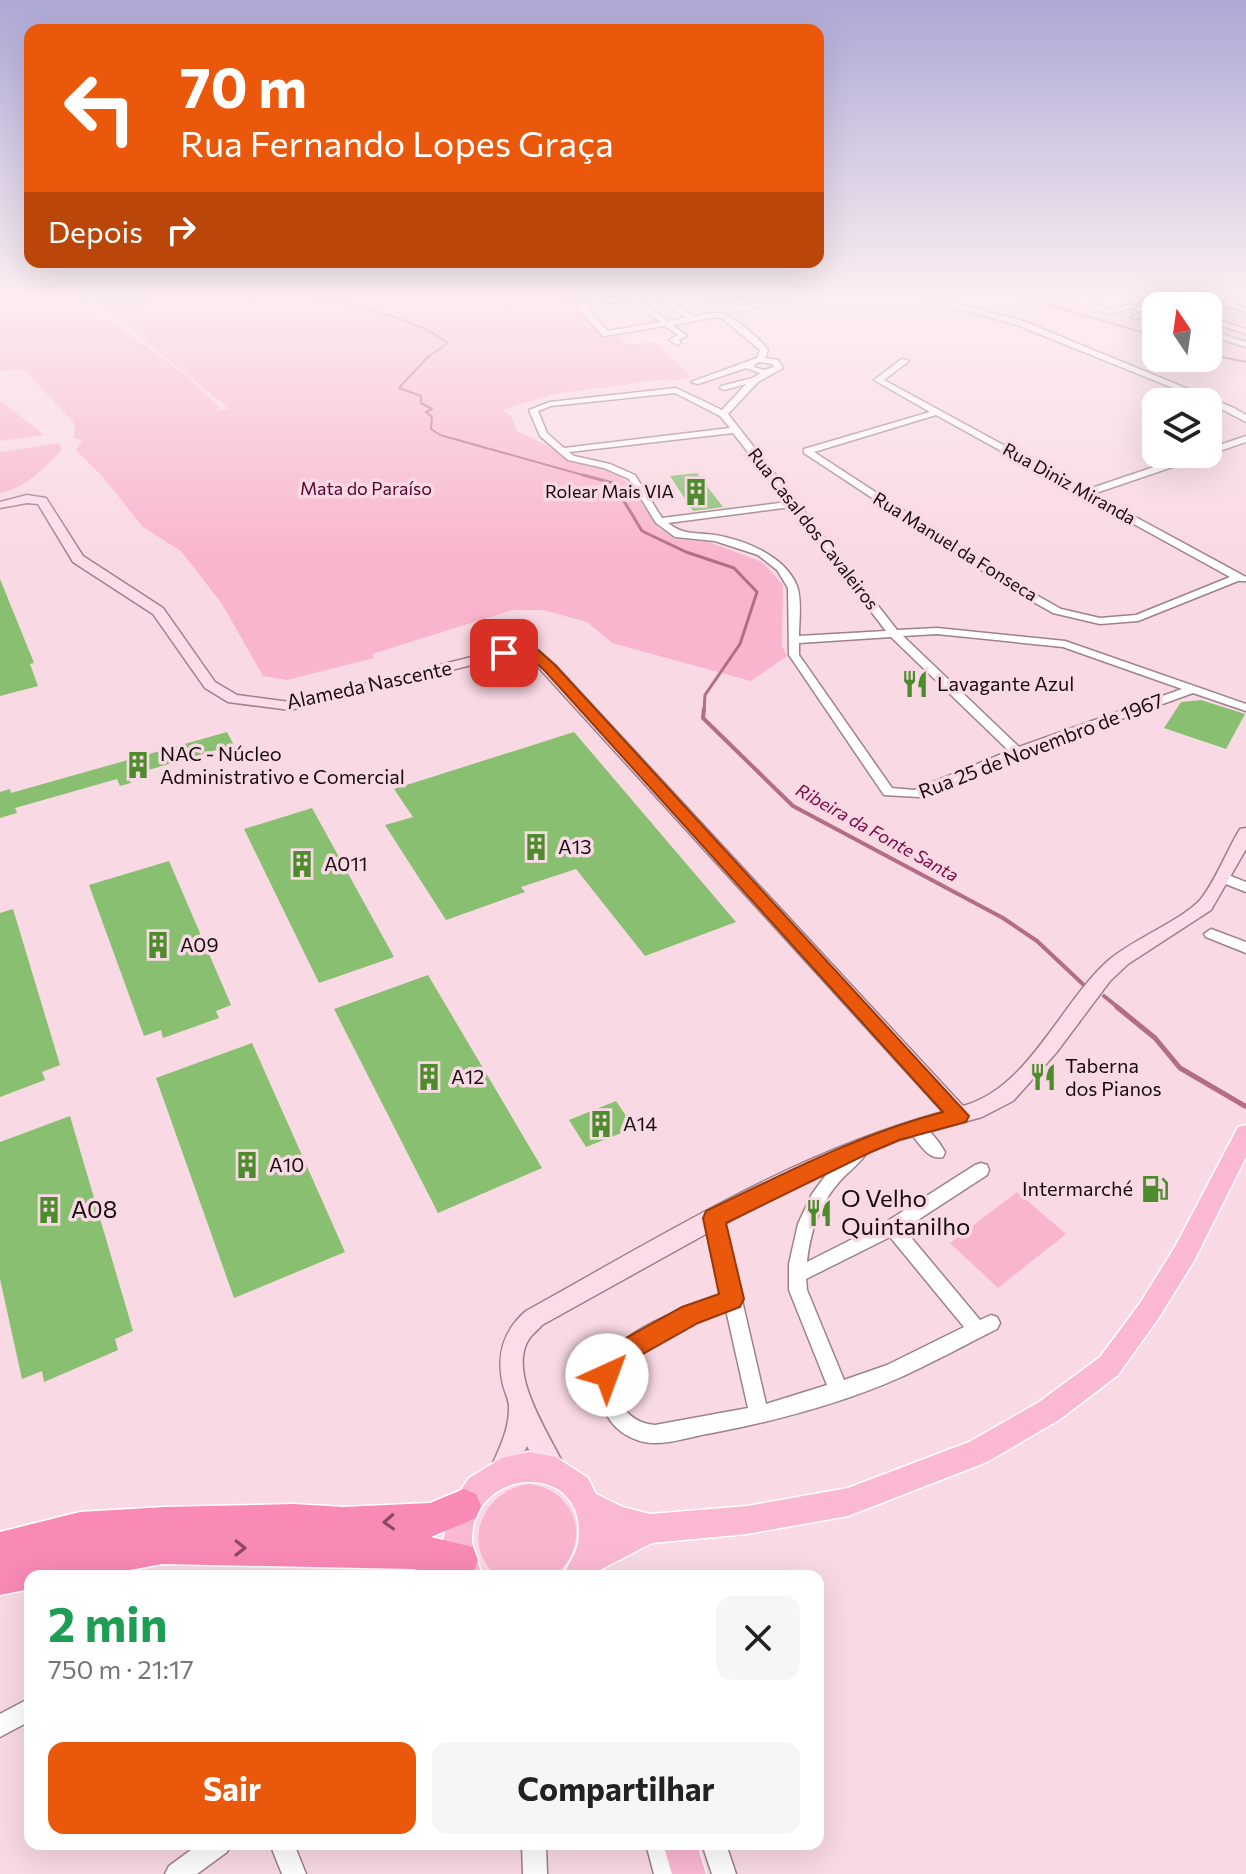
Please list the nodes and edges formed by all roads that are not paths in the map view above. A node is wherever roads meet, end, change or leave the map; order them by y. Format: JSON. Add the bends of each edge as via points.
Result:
{"nodes":[{"id":1,"x":703,"y":379,"type":"edge"},
{"id":2,"x":879,"y":379,"type":"edge"},
{"id":3,"x":1157,"y":379,"type":"edge"},
{"id":4,"x":752,"y":380,"type":"joint"},
{"id":5,"x":695,"y":382,"type":"dead end"},
{"id":6,"x":724,"y":388,"type":"dead end"},
{"id":7,"x":937,"y":412,"type":"junction"},
{"id":8,"x":723,"y":414,"type":"junction"},
{"id":9,"x":1246,"y":419,"type":"edge"},
{"id":10,"x":736,"y":430,"type":"junction"},
{"id":11,"x":1246,"y":439,"type":"edge"},
{"id":12,"x":1222,"y":447,"type":"edge"},
{"id":13,"x":565,"y":450,"type":"junction"},
{"id":14,"x":1160,"y":468,"type":"edge"},
{"id":15,"x":1086,"y":493,"type":"junction"},
{"id":16,"x":793,"y":504,"type":"junction"},
{"id":17,"x":1,"y":505,"type":"edge"},
{"id":18,"x":659,"y":521,"type":"junction"},
{"id":19,"x":1242,"y":579,"type":"edge"},
{"id":20,"x":894,"y":634,"type":"junction"},
{"id":21,"x":793,"y":640,"type":"junction"},
{"id":22,"x":1190,"y":690,"type":"junction"},
{"id":23,"x":1246,"y":708,"type":"edge"},
{"id":24,"x":1017,"y":752,"type":"junction"},
{"id":25,"x":1246,"y":833,"type":"edge"},
{"id":26,"x":1223,"y":878,"type":"junction"},
{"id":27,"x":1246,"y":887,"type":"edge"},
{"id":28,"x":1211,"y":934,"type":"dead end"},
{"id":29,"x":1246,"y":948,"type":"edge"},
{"id":30,"x":959,"y":1116,"type":"junction"},
{"id":31,"x":916,"y":1128,"type":"junction"},
{"id":32,"x":1246,"y":1134,"type":"edge"},
{"id":33,"x":864,"y":1146,"type":"junction"},
{"id":34,"x":937,"y":1152,"type":"dead end"},
{"id":35,"x":981,"y":1170,"type":"dead end"},
{"id":36,"x":714,"y":1218,"type":"junction"},
{"id":37,"x":892,"y":1227,"type":"junction"},
{"id":38,"x":797,"y":1275,"type":"junction"},
{"id":39,"x":732,"y":1299,"type":"junction"},
{"id":40,"x":839,"y":1391,"type":"junction"},
{"id":41,"x":522,"y":1407,"type":"junction"},
{"id":42,"x":759,"y":1415,"type":"junction"},
{"id":43,"x":503,"y":1470,"type":"junction"},
{"id":44,"x":553,"y":1470,"type":"junction"},
{"id":45,"x":464,"y":1506,"type":"junction"},
{"id":46,"x":589,"y":1506,"type":"junction"},
{"id":47,"x":165,"y":1524,"type":"junction"},
{"id":48,"x":650,"y":1529,"type":"junction"},
{"id":49,"x":0,"y":1550,"type":"edge"},
{"id":50,"x":0,"y":1560,"type":"edge"},
{"id":51,"x":37,"y":1570,"type":"edge"},
{"id":52,"x":460,"y":1570,"type":"edge"},
{"id":53,"x":464,"y":1570,"type":"edge"},
{"id":54,"x":583,"y":1570,"type":"edge"},
{"id":55,"x":24,"y":1572,"type":"edge"},
{"id":56,"x":0,"y":1577,"type":"edge"},
{"id":57,"x":24,"y":1712,"type":"edge"},
{"id":58,"x":0,"y":1726,"type":"edge"},
{"id":59,"x":211,"y":1850,"type":"edge"},
{"id":60,"x":284,"y":1850,"type":"edge"},
{"id":61,"x":534,"y":1850,"type":"edge"},
{"id":62,"x":716,"y":1850,"type":"edge"},
{"id":63,"x":177,"y":1874,"type":"edge"},
{"id":64,"x":294,"y":1874,"type":"edge"},
{"id":65,"x":535,"y":1874,"type":"edge"},
{"id":66,"x":724,"y":1874,"type":"edge"}],
"edges":[{"from":1,"to":5,"type":"street"},
{"from":2,"to":7,"type":"street","name":"Rua Diniz Miranda"},
{"from":3,"to":9,"type":"street"},
{"from":4,"to":6,"type":"street"},
{"from":4,"to":8,"type":"street"},
{"from":7,"to":15,"type":"street","name":"Rua Diniz Miranda"},
{"from":7,"to":19,"type":"street","name":"Rua Manuel da Fonseca","via":[[807,451],[1057,611],[1100,621],[1138,618]]},
{"from":8,"to":10,"type":"street","name":"Rua Casal dos Cavaleiros"},
{"from":8,"to":13,"type":"street","name":"Rua Casal dos Cavaleiros","via":[[676,390],[533,410],[543,434]]},
{"from":10,"to":13,"type":"street"},
{"from":10,"to":16,"type":"street","name":"Rua Casal dos Cavaleiros"},
{"from":11,"to":12,"type":"street"},
{"from":13,"to":18,"type":"street","via":[[571,458],[632,477]]},
{"from":14,"to":15,"type":"street"},
{"from":15,"to":19,"type":"street","name":"Rua Diniz Miranda"},
{"from":16,"to":18,"type":"street"},
{"from":16,"to":20,"type":"street","name":"Rua Casal dos Cavaleiros"},
{"from":17,"to":30,"type":"street","name":"Alameda Nascente","via":[[42,501],[78,559],[158,611],[210,685],[233,699],[290,706],[504,653],[533,653]]},
{"from":18,"to":21,"type":"street","via":[[678,535],[716,538],[761,553],[781,568],[793,588]]},
{"from":20,"to":21,"type":"street"},
{"from":20,"to":22,"type":"street","via":[[937,631],[1065,644]]},
{"from":20,"to":24,"type":"street","name":"Rua Casal dos Cavaleiros"},
{"from":21,"to":24,"type":"street","name":"Rua 25 de Novembro de 1967","via":[[799,664],[890,793],[915,794]]},
{"from":22,"to":23,"type":"street"},
{"from":22,"to":24,"type":"street","name":"Rua 25 de Novembro de 1967"},
{"from":25,"to":26,"type":"street"},
{"from":26,"to":27,"type":"street"},
{"from":26,"to":30,"type":"street","via":[[1205,906],[1103,976],[1006,1095]]},
{"from":28,"to":29,"type":"street"},
{"from":30,"to":31,"type":"street"},
{"from":31,"to":33,"type":"street"},
{"from":31,"to":34,"type":"street"},
{"from":32,"to":48,"type":"main road","via":[[1149,1311],[1109,1366],[1049,1411],[977,1452],[848,1502],[747,1520]]},
{"from":33,"to":36,"type":"street"},
{"from":33,"to":38,"type":"street","via":[[824,1188],[805,1227]]},
{"from":35,"to":37,"type":"street"},
{"from":36,"to":39,"type":"street"},
{"from":36,"to":41,"type":"street","via":[[534,1318],[517,1335],[512,1366]]},
{"from":37,"to":38,"type":"street"},
{"from":37,"to":40,"type":"street","via":[[984,1326],[892,1372]]},
{"from":38,"to":40,"type":"street","via":[[798,1290]]},
{"from":39,"to":42,"type":"street"},
{"from":39,"to":42,"type":"street","via":[[690,1315],[618,1355],[609,1367],[608,1393],[623,1421],[650,1434]]},
{"from":40,"to":42,"type":"street"},
{"from":41,"to":43,"type":"street"},
{"from":41,"to":44,"type":"street"},
{"from":43,"to":44,"type":"main road"},
{"from":43,"to":45,"type":"main road"},
{"from":44,"to":46,"type":"main road","via":[[580,1491]]},
{"from":45,"to":47,"type":"highway","one_way":true,"via":[[430,1520]]},
{"from":45,"to":53,"type":"main road","via":[[457,1542]]},
{"from":46,"to":48,"type":"main road"},
{"from":46,"to":54,"type":"main road","via":[[593,1541]]},
{"from":47,"to":49,"type":"highway","via":[[80,1529]]},
{"from":47,"to":50,"type":"highway"},
{"from":48,"to":54,"type":"main road"},
{"from":51,"to":52,"type":"highway","one_way":true,"via":[[162,1546],[412,1551]]},
{"from":56,"to":55,"type":"highway","one_way":true},
{"from":57,"to":58,"type":"street"},
{"from":59,"to":63,"type":"street"},
{"from":60,"to":64,"type":"street"},
{"from":61,"to":65,"type":"street"},
{"from":62,"to":66,"type":"street"}]}
